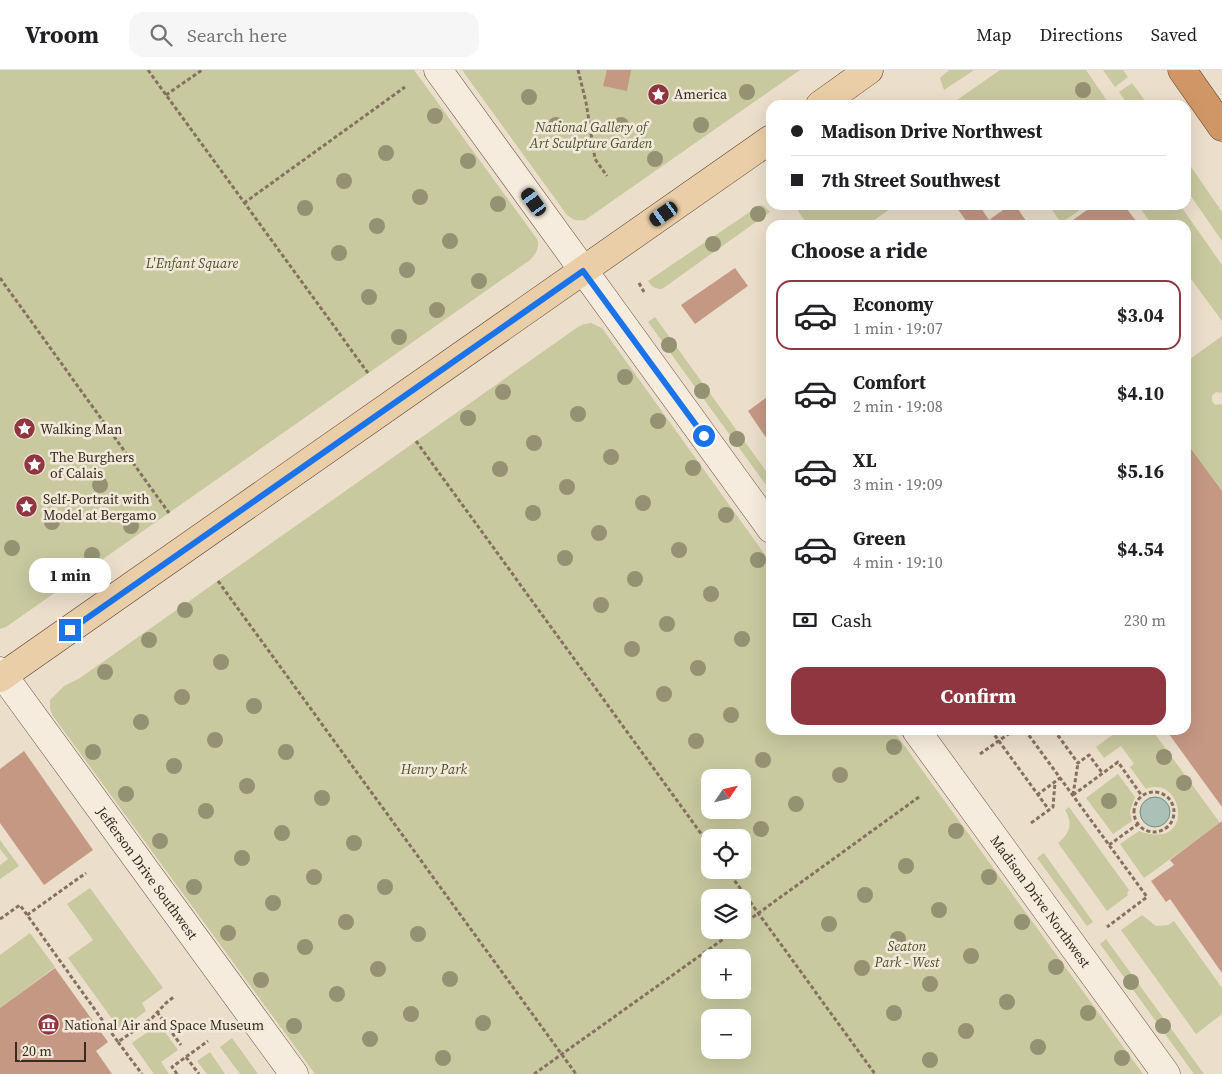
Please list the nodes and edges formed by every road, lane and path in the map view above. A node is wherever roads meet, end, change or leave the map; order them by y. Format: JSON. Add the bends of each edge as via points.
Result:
{"nodes":[{"id":1,"x":148,"y":70,"type":"edge"},
{"id":2,"x":202,"y":70,"type":"edge"},
{"id":3,"x":438,"y":70,"type":"edge"},
{"id":4,"x":578,"y":70,"type":"edge"},
{"id":5,"x":870,"y":70,"type":"edge"},
{"id":6,"x":1182,"y":70,"type":"edge"},
{"id":7,"x":405,"y":87,"type":"dead end"},
{"id":8,"x":166,"y":95,"type":"junction"},
{"id":9,"x":827,"y":100,"type":"edge"},
{"id":10,"x":1222,"y":128,"type":"edge"},
{"id":11,"x":766,"y":143,"type":"edge"},
{"id":12,"x":607,"y":176,"type":"dead end"},
{"id":13,"x":244,"y":203,"type":"junction"},
{"id":14,"x":583,"y":271,"type":"junction"},
{"id":15,"x":0,"y":278,"type":"edge"},
{"id":16,"x":639,"y":284,"type":"dead end"},
{"id":17,"x":644,"y":292,"type":"dead end"},
{"id":18,"x":368,"y":373,"type":"dead end"},
{"id":19,"x":416,"y":441,"type":"dead end"},
{"id":20,"x":169,"y":513,"type":"dead end"},
{"id":21,"x":766,"y":522,"type":"edge"},
{"id":22,"x":218,"y":580,"type":"dead end"},
{"id":23,"x":1,"y":675,"type":"edge"},
{"id":24,"x":920,"y":735,"type":"edge"},
{"id":25,"x":995,"y":735,"type":"edge"},
{"id":26,"x":1007,"y":735,"type":"edge"},
{"id":27,"x":1029,"y":735,"type":"edge"},
{"id":28,"x":1058,"y":735,"type":"edge"},
{"id":29,"x":999,"y":741,"type":"junction"},
{"id":30,"x":980,"y":754,"type":"dead end"},
{"id":31,"x":1078,"y":763,"type":"junction"},
{"id":32,"x":1103,"y":774,"type":"junction"},
{"id":33,"x":1060,"y":778,"type":"junction"},
{"id":34,"x":1054,"y":782,"type":"junction"},
{"id":35,"x":1037,"y":795,"type":"junction"},
{"id":36,"x":1073,"y":795,"type":"junction"},
{"id":37,"x":1142,"y":796,"type":"junction"},
{"id":38,"x":919,"y":797,"type":"dead end"},
{"id":39,"x":1049,"y":810,"type":"junction"},
{"id":40,"x":1031,"y":823,"type":"dead end"},
{"id":41,"x":1138,"y":824,"type":"junction"},
{"id":42,"x":701,"y":834,"type":"edge"},
{"id":43,"x":1109,"y":845,"type":"junction"},
{"id":44,"x":86,"y":873,"type":"dead end"},
{"id":45,"x":734,"y":879,"type":"edge"},
{"id":46,"x":759,"y":914,"type":"junction"},
{"id":47,"x":27,"y":915,"type":"junction"},
{"id":48,"x":0,"y":919,"type":"edge"},
{"id":49,"x":751,"y":920,"type":"edge"},
{"id":50,"x":1107,"y":927,"type":"dead end"},
{"id":51,"x":723,"y":939,"type":"edge"},
{"id":52,"x":176,"y":996,"type":"dead end"},
{"id":53,"x":157,"y":1012,"type":"junction"},
{"id":54,"x":208,"y":1041,"type":"dead end"},
{"id":55,"x":118,"y":1042,"type":"junction"},
{"id":56,"x":181,"y":1045,"type":"dead end"},
{"id":57,"x":561,"y":1054,"type":"junction"},
{"id":58,"x":186,"y":1057,"type":"junction"},
{"id":59,"x":142,"y":1074,"type":"edge"},
{"id":60,"x":177,"y":1074,"type":"edge"},
{"id":61,"x":199,"y":1074,"type":"edge"},
{"id":62,"x":294,"y":1074,"type":"edge"},
{"id":63,"x":534,"y":1074,"type":"edge"},
{"id":64,"x":576,"y":1074,"type":"edge"},
{"id":65,"x":875,"y":1074,"type":"edge"},
{"id":66,"x":1166,"y":1074,"type":"edge"}],
"edges":[{"from":1,"to":8,"type":"path"},
{"from":2,"to":8,"type":"path"},
{"from":3,"to":14,"type":"street"},
{"from":4,"to":12,"type":"path","via":[[595,159]]},
{"from":5,"to":9,"type":"main road"},
{"from":6,"to":10,"type":"highway"},
{"from":7,"to":13,"type":"path"},
{"from":8,"to":13,"type":"path"},
{"from":11,"to":14,"type":"main road"},
{"from":13,"to":18,"type":"path"},
{"from":14,"to":21,"type":"street"},
{"from":14,"to":23,"type":"main road"},
{"from":15,"to":20,"type":"path"},
{"from":16,"to":17,"type":"path"},
{"from":19,"to":42,"type":"path"},
{"from":22,"to":57,"type":"path"},
{"from":23,"to":62,"type":"street","name":"Jefferson Drive Southwest"},
{"from":24,"to":66,"type":"street","name":"Madison Drive Northwest"},
{"from":25,"to":29,"type":"path"},
{"from":26,"to":29,"type":"path"},
{"from":27,"to":33,"type":"path"},
{"from":28,"to":31,"type":"path"},
{"from":29,"to":30,"type":"path"},
{"from":29,"to":35,"type":"path"},
{"from":31,"to":32,"type":"path","via":[[1089,755]]},
{"from":31,"to":36,"type":"path"},
{"from":32,"to":36,"type":"path"},
{"from":32,"to":37,"type":"path","via":[[1118,762]]},
{"from":33,"to":34,"type":"path"},
{"from":33,"to":36,"type":"path"},
{"from":34,"to":35,"type":"path"},
{"from":34,"to":39,"type":"path","via":[[1053,807]]},
{"from":35,"to":39,"type":"path"},
{"from":36,"to":43,"type":"path"},
{"from":37,"to":41,"type":"path","via":[[1134,806]]},
{"from":37,"to":41,"type":"path","via":[[1148,792],[1166,795],[1174,806],[1173,820],[1164,830],[1149,832]]},
{"from":38,"to":46,"type":"path"},
{"from":39,"to":40,"type":"path"},
{"from":41,"to":43,"type":"path"},
{"from":43,"to":50,"type":"path","via":[[1147,897]]},
{"from":44,"to":47,"type":"path"},
{"from":45,"to":46,"type":"path"},
{"from":46,"to":49,"type":"path"},
{"from":46,"to":65,"type":"path"},
{"from":47,"to":48,"type":"path","via":[[20,905]]},
{"from":47,"to":55,"type":"path"},
{"from":51,"to":57,"type":"path"},
{"from":52,"to":53,"type":"path"},
{"from":53,"to":55,"type":"path"},
{"from":53,"to":56,"type":"path"},
{"from":54,"to":58,"type":"path"},
{"from":55,"to":59,"type":"path"},
{"from":57,"to":63,"type":"path"},
{"from":57,"to":64,"type":"path"},
{"from":58,"to":60,"type":"path","via":[[172,1067]]},
{"from":58,"to":61,"type":"path"}]}
